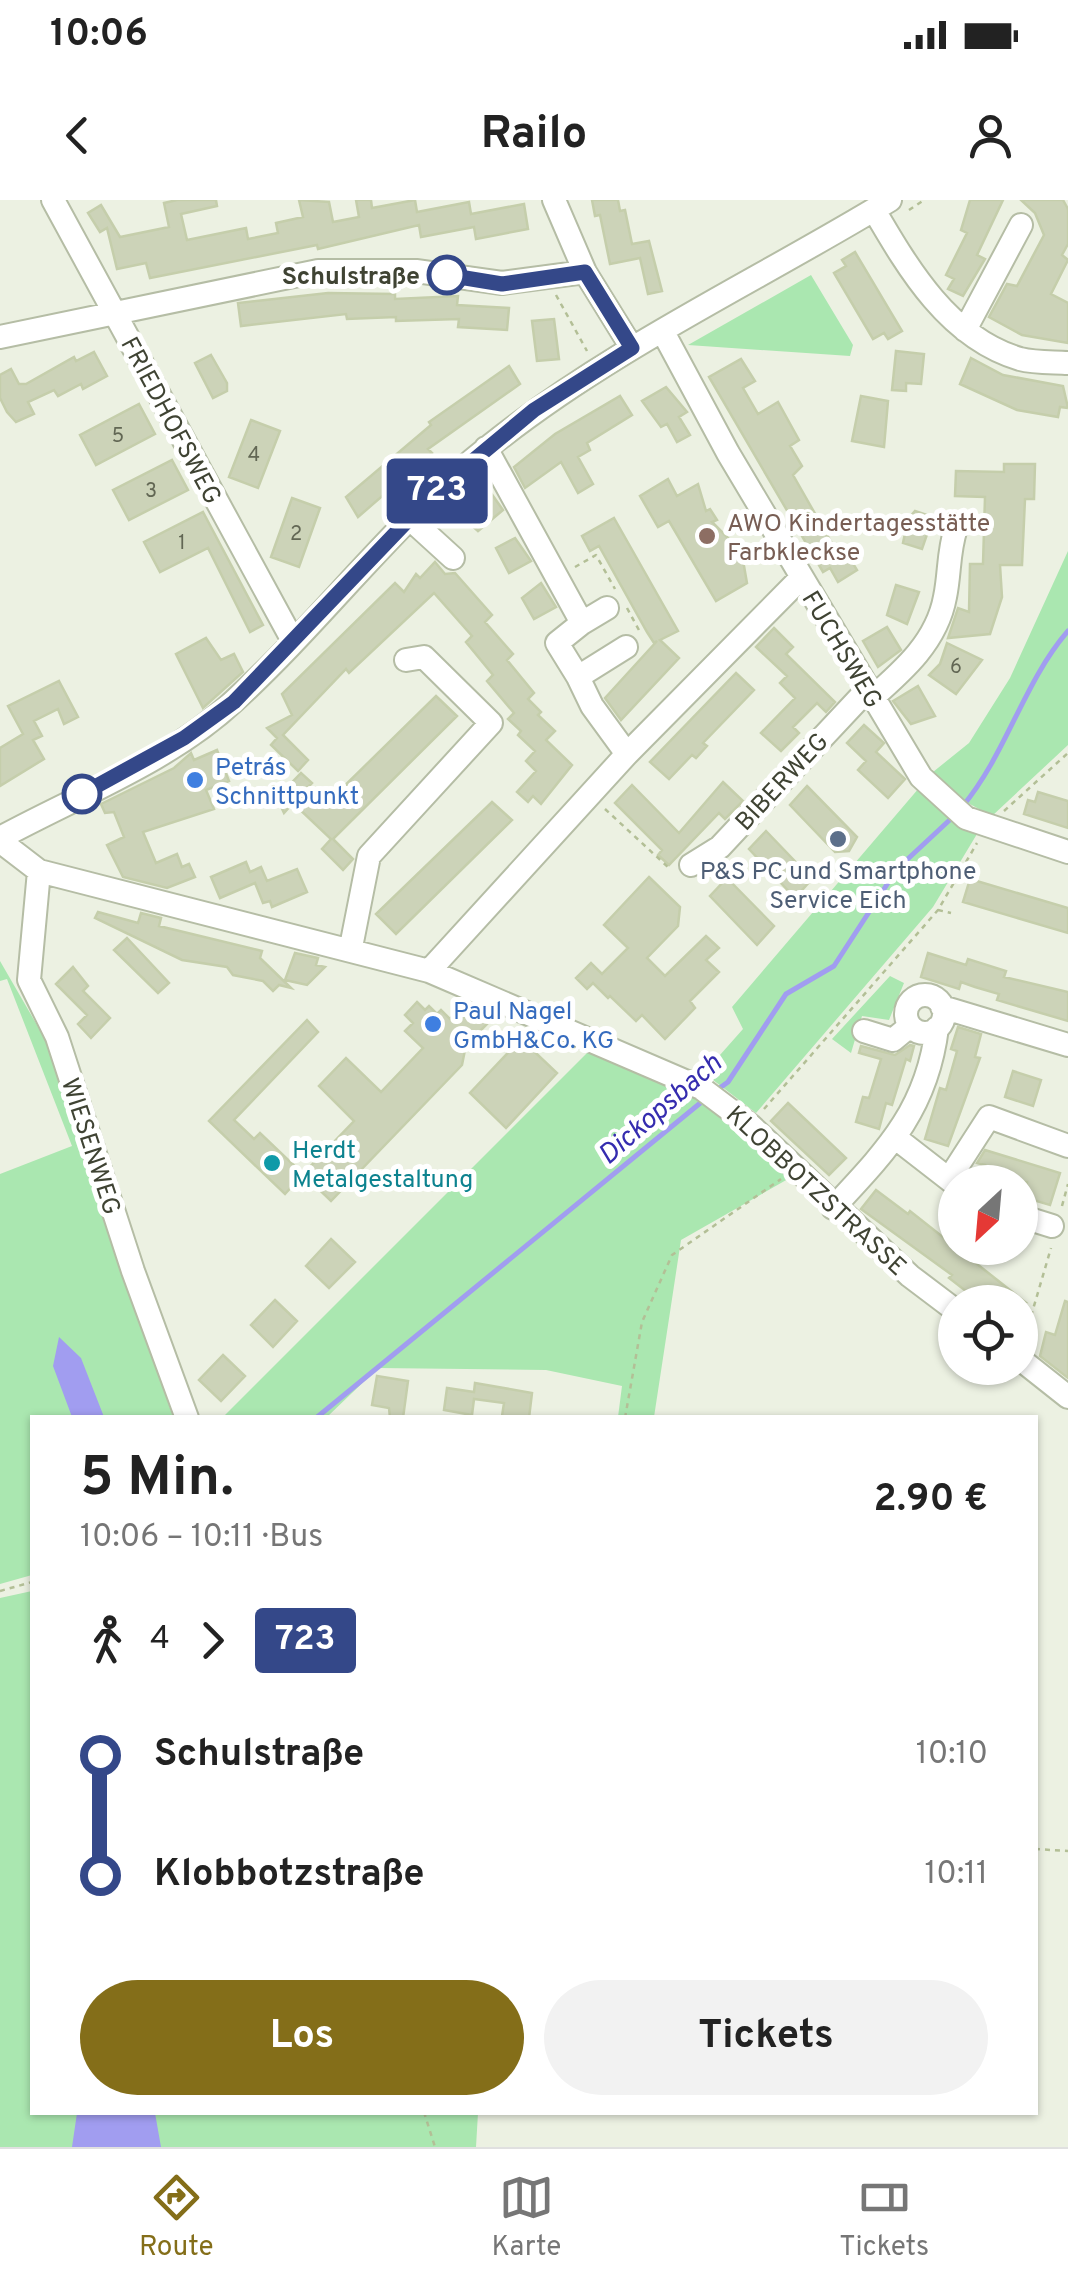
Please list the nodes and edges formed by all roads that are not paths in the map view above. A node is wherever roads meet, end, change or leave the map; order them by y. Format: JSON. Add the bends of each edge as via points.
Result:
{"nodes":[{"id":1,"x":52,"y":200,"type":"edge"},
{"id":2,"x":554,"y":200,"type":"edge"},
{"id":3,"x":882,"y":205,"type":"edge"},
{"id":4,"x":1021,"y":224,"type":"dead end"},
{"id":5,"x":585,"y":272,"type":"junction"},
{"id":6,"x":116,"y":314,"type":"junction"},
{"id":7,"x":964,"y":330,"type":"junction"},
{"id":8,"x":662,"y":332,"type":"junction"},
{"id":9,"x":0,"y":337,"type":"edge"},
{"id":10,"x":632,"y":348,"type":"junction"},
{"id":11,"x":1068,"y":363,"type":"edge"},
{"id":12,"x":486,"y":448,"type":"junction"},
{"id":13,"x":408,"y":517,"type":"junction"},
{"id":14,"x":956,"y":528,"type":"dead end"},
{"id":15,"x":453,"y":558,"type":"dead end"},
{"id":16,"x":801,"y":578,"type":"junction"},
{"id":17,"x":607,"y":608,"type":"dead end"},
{"id":18,"x":582,"y":623,"type":"junction"},
{"id":19,"x":292,"y":639,"type":"junction"},
{"id":20,"x":626,"y":646,"type":"dead end"},
{"id":21,"x":406,"y":660,"type":"dead end"},
{"id":22,"x":578,"y":677,"type":"junction"},
{"id":23,"x":869,"y":694,"type":"junction"},
{"id":24,"x":627,"y":754,"type":"junction"},
{"id":25,"x":0,"y":840,"type":"edge"},
{"id":26,"x":1068,"y":852,"type":"edge"},
{"id":27,"x":691,"y":864,"type":"road end"},
{"id":28,"x":39,"y":872,"type":"junction"},
{"id":29,"x":351,"y":947,"type":"junction"},
{"id":30,"x":429,"y":971,"type":"junction"},
{"id":31,"x":940,"y":1018,"type":"junction"},
{"id":32,"x":910,"y":1026,"type":"junction"},
{"id":33,"x":864,"y":1031,"type":"dead end"},
{"id":34,"x":1068,"y":1045,"type":"edge"},
{"id":35,"x":897,"y":1139,"type":"junction"},
{"id":36,"x":1068,"y":1146,"type":"edge"},
{"id":37,"x":961,"y":1165,"type":"edge"},
{"id":38,"x":938,"y":1170,"type":"edge"},
{"id":39,"x":833,"y":1208,"type":"junction"},
{"id":40,"x":1038,"y":1222,"type":"edge"},
{"id":41,"x":1055,"y":1228,"type":"road end"},
{"id":42,"x":938,"y":1296,"type":"edge"},
{"id":43,"x":1038,"y":1373,"type":"edge"},
{"id":44,"x":1068,"y":1397,"type":"edge"},
{"id":45,"x":185,"y":1415,"type":"edge"}],
"edges":[{"from":1,"to":6,"type":"street","name":"FRIEDHOFSWEG"},
{"from":2,"to":5,"type":"street"},
{"from":3,"to":7,"type":"street","via":[[936,305]]},
{"from":3,"to":8,"type":"street"},
{"from":4,"to":7,"type":"street"},
{"from":5,"to":6,"type":"street","via":[[502,284],[416,271],[318,271]]},
{"from":5,"to":10,"type":"street"},
{"from":6,"to":9,"type":"street"},
{"from":6,"to":19,"type":"street","name":"FRIEDHOFSWEG"},
{"from":7,"to":11,"type":"street","via":[[1021,360]]},
{"from":8,"to":10,"type":"street"},
{"from":8,"to":16,"type":"street","name":"FUCHSWEG"},
{"from":10,"to":12,"type":"street"},
{"from":12,"to":13,"type":"street"},
{"from":12,"to":18,"type":"street"},
{"from":13,"to":15,"type":"street"},
{"from":13,"to":19,"type":"street"},
{"from":14,"to":23,"type":"street","name":"BIBERWEG","via":[[938,618],[910,664]]},
{"from":16,"to":23,"type":"street","name":"FUCHSWEG"},
{"from":16,"to":24,"type":"street"},
{"from":17,"to":18,"type":"street"},
{"from":18,"to":22,"type":"street","via":[[557,643]]},
{"from":19,"to":25,"type":"street","via":[[234,702],[184,738]]},
{"from":20,"to":22,"type":"street"},
{"from":21,"to":29,"type":"street","via":[[424,657],[491,723],[369,856]]},
{"from":22,"to":24,"type":"street"},
{"from":23,"to":26,"type":"street","name":"FUCHSWEG","via":[[921,777],[945,802],[976,823]]},
{"from":23,"to":27,"type":"street","name":"BIBERWEG","via":[[720,847]]},
{"from":24,"to":30,"type":"street"},
{"from":25,"to":28,"type":"street","name":"KLOBBOTZSTRASSE"},
{"from":28,"to":29,"type":"street","name":"KLOBBOTZSTRASSE"},
{"from":28,"to":45,"type":"street","name":"WIESENWEG","via":[[29,980],[57,1037]]},
{"from":29,"to":30,"type":"street","name":"KLOBBOTZSTRASSE"},
{"from":30,"to":39,"type":"street","name":"KLOBBOTZSTRASSE","via":[[701,1088]]},
{"from":31,"to":32,"type":"street","via":[[926,1033]]},
{"from":31,"to":32,"type":"street","via":[[929,996],[912,1000]]},
{"from":31,"to":34,"type":"street"},
{"from":31,"to":35,"type":"street","via":[[926,1080]]},
{"from":32,"to":33,"type":"street","via":[[892,1040]]},
{"from":35,"to":38,"type":"street"},
{"from":35,"to":39,"type":"street"},
{"from":36,"to":37,"type":"street","via":[[989,1118]]},
{"from":39,"to":42,"type":"street","name":"KLOBBOTZSTRASSE"},
{"from":40,"to":41,"type":"street"},
{"from":43,"to":44,"type":"street"}]}
